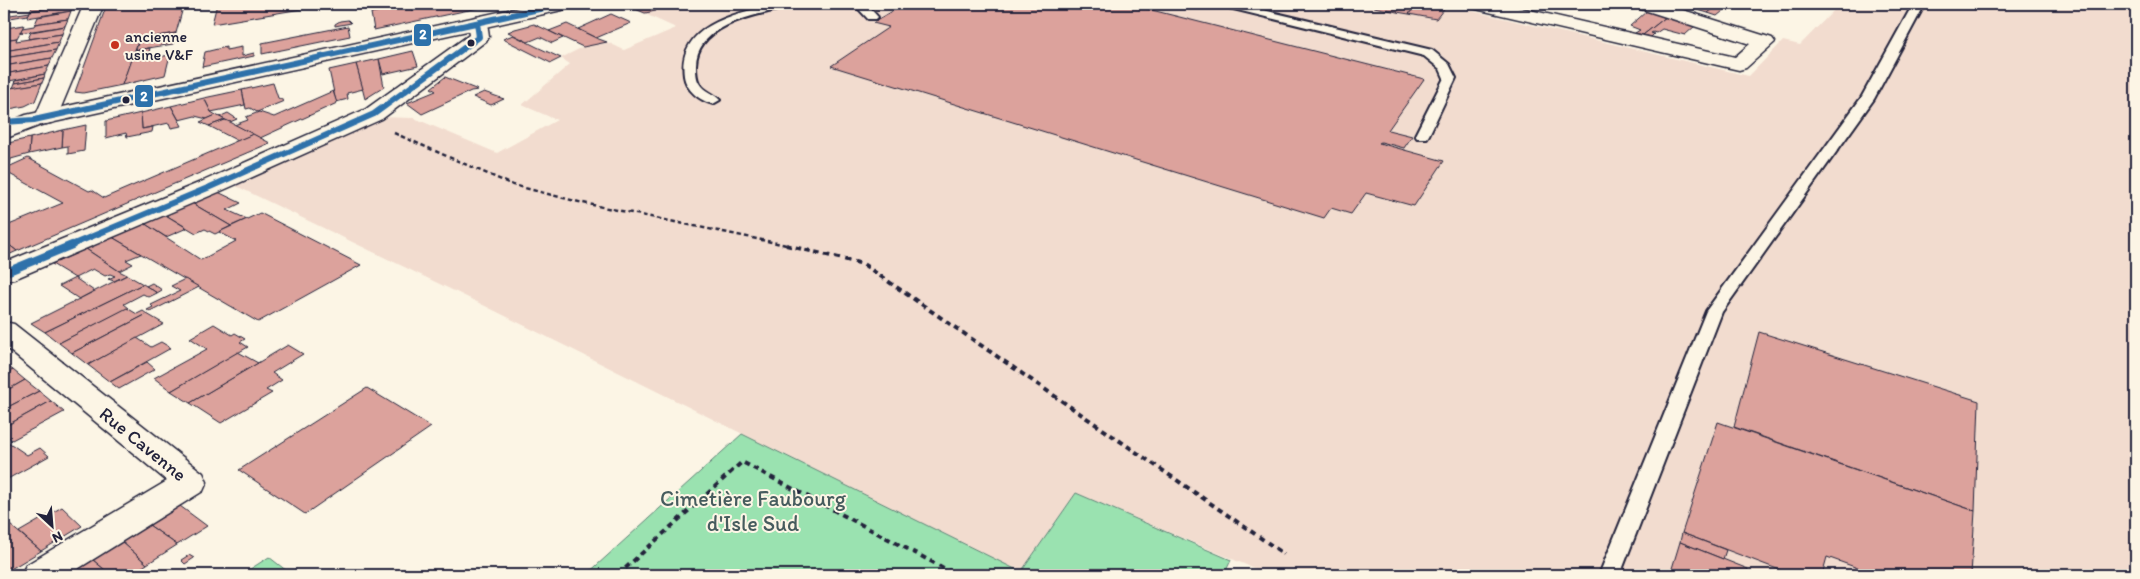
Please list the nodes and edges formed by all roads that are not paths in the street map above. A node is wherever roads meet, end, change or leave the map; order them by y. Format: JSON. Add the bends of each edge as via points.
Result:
{"nodes":[{"id":1,"x":94,"y":4,"type":"edge"},
{"id":2,"x":562,"y":4,"type":"edge"},
{"id":3,"x":790,"y":4,"type":"edge"},
{"id":4,"x":860,"y":4,"type":"edge"},
{"id":5,"x":1225,"y":4,"type":"edge"},
{"id":6,"x":1480,"y":4,"type":"edge"},
{"id":7,"x":1645,"y":4,"type":"edge"},
{"id":8,"x":1919,"y":4,"type":"edge"},
{"id":9,"x":872,"y":17,"type":"dead end"},
{"id":10,"x":477,"y":23,"type":"junction"},
{"id":11,"x":713,"y":100,"type":"dead end"},
{"id":12,"x":40,"y":119,"type":"junction"},
{"id":13,"x":4,"y":122,"type":"edge"},
{"id":14,"x":4,"y":132,"type":"edge"},
{"id":15,"x":1422,"y":135,"type":"dead end"},
{"id":16,"x":4,"y":273,"type":"edge"},
{"id":17,"x":4,"y":332,"type":"edge"},
{"id":18,"x":39,"y":575,"type":"edge"},
{"id":19,"x":1609,"y":575,"type":"edge"}],
"edges":[{"from":1,"to":12,"type":"street"},
{"from":2,"to":10,"type":"street"},
{"from":3,"to":11,"type":"lane","via":[[730,20],[701,37],[692,49],[692,85],[701,95]]},
{"from":4,"to":9,"type":"lane"},
{"from":5,"to":15,"type":"lane","via":[[1428,53],[1442,62],[1450,78]]},
{"from":6,"to":7,"type":"street","via":[[1739,64],[1764,42]]},
{"from":8,"to":19,"type":"lane","via":[[1867,99],[1714,311]]},
{"from":10,"to":12,"type":"street"},
{"from":10,"to":16,"type":"street","via":[[479,37],[363,120]]},
{"from":12,"to":13,"type":"street"},
{"from":12,"to":14,"type":"street"},
{"from":17,"to":18,"type":"street","name":"Rue Cavenne","via":[[191,482]]}]}
